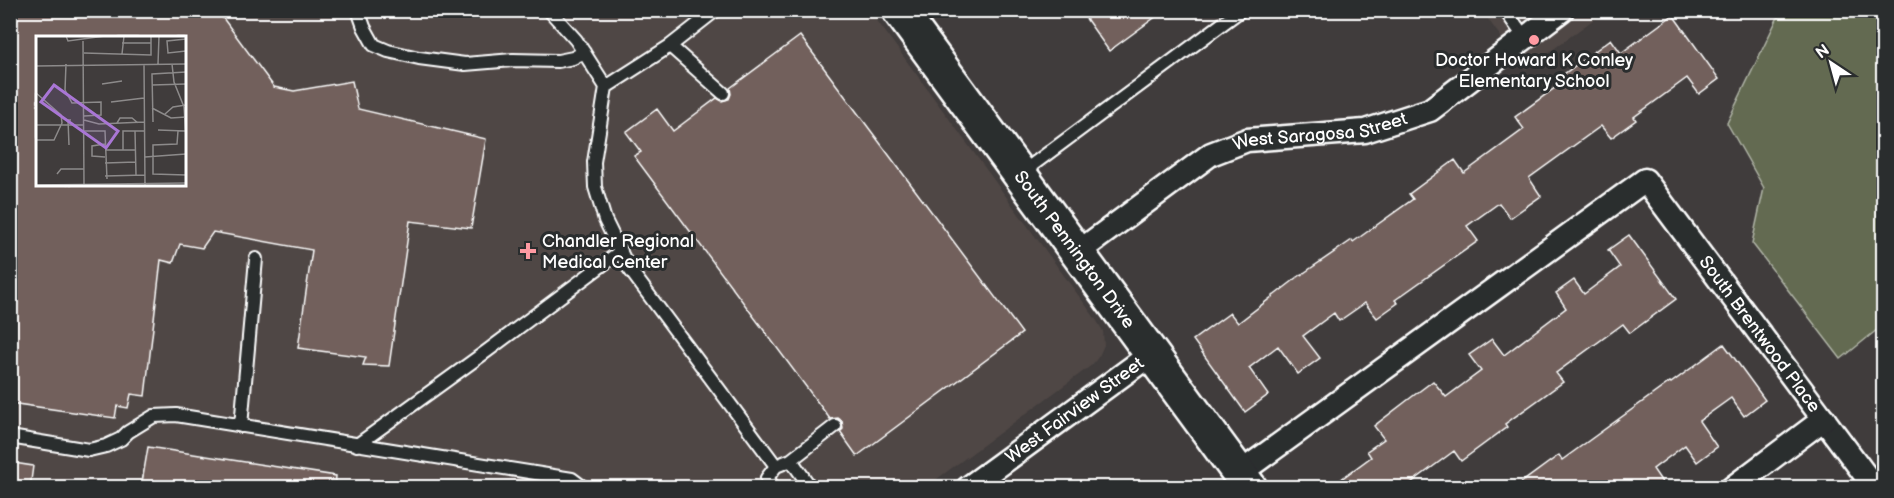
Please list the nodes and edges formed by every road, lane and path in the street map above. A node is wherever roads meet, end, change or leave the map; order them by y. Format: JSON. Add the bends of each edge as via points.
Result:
{"nodes":[{"id":1,"x":358,"y":10,"type":"edge"},
{"id":2,"x":549,"y":10,"type":"edge"},
{"id":3,"x":716,"y":10,"type":"edge"},
{"id":4,"x":899,"y":10,"type":"edge"},
{"id":5,"x":1241,"y":10,"type":"edge"},
{"id":6,"x":1505,"y":10,"type":"edge"},
{"id":7,"x":1562,"y":10,"type":"edge"},
{"id":8,"x":1525,"y":38,"type":"junction"},
{"id":9,"x":670,"y":46,"type":"junction"},
{"id":10,"x":584,"y":52,"type":"junction"},
{"id":11,"x":606,"y":87,"type":"junction"},
{"id":12,"x":723,"y":93,"type":"dead end"},
{"id":13,"x":1020,"y":174,"type":"junction"},
{"id":14,"x":621,"y":251,"type":"junction"},
{"id":15,"x":1077,"y":253,"type":"junction"},
{"id":16,"x":256,"y":259,"type":"dead end"},
{"id":17,"x":1151,"y":354,"type":"junction"},
{"id":18,"x":1824,"y":419,"type":"junction"},
{"id":19,"x":241,"y":426,"type":"junction"},
{"id":20,"x":835,"y":426,"type":"dead end"},
{"id":21,"x":10,"y":437,"type":"edge"},
{"id":22,"x":357,"y":445,"type":"junction"},
{"id":23,"x":791,"y":460,"type":"junction"},
{"id":24,"x":777,"y":466,"type":"junction"},
{"id":25,"x":1245,"y":480,"type":"edge"},
{"id":26,"x":770,"y":483,"type":"edge"},
{"id":27,"x":584,"y":488,"type":"edge"},
{"id":28,"x":811,"y":488,"type":"edge"},
{"id":29,"x":968,"y":488,"type":"edge"},
{"id":30,"x":1732,"y":488,"type":"edge"},
{"id":31,"x":1875,"y":488,"type":"edge"}],
"edges":[{"from":1,"to":10,"type":"lane","via":[[374,45],[419,58],[465,64],[558,61]]},
{"from":2,"to":10,"type":"lane"},
{"from":3,"to":9,"type":"lane"},
{"from":4,"to":13,"type":"street","name":"South Pennington Drive"},
{"from":5,"to":13,"type":"lane"},
{"from":6,"to":8,"type":"lane"},
{"from":7,"to":8,"type":"street","name":"West Saragosa Street"},
{"from":8,"to":15,"type":"street","name":"West Saragosa Street","via":[[1430,110],[1365,131],[1247,140],[1210,154]]},
{"from":9,"to":11,"type":"lane"},
{"from":9,"to":12,"type":"lane"},
{"from":10,"to":11,"type":"lane"},
{"from":11,"to":14,"type":"lane","via":[[594,162],[595,187],[605,220]]},
{"from":13,"to":15,"type":"street","name":"South Pennington Drive"},
{"from":14,"to":22,"type":"lane"},
{"from":14,"to":24,"type":"lane","via":[[628,267]]},
{"from":15,"to":17,"type":"street","name":"South Pennington Drive"},
{"from":16,"to":19,"type":"lane"},
{"from":17,"to":25,"type":"street","name":"South Pennington Drive"},
{"from":17,"to":29,"type":"street","name":"West Fairview Street"},
{"from":18,"to":25,"type":"street","name":"South Brentwood Place","via":[[1645,180]]},
{"from":18,"to":30,"type":"street"},
{"from":18,"to":31,"type":"street","name":"South Brentwood Place"},
{"from":19,"to":21,"type":"lane","via":[[176,415],[154,416],[121,439],[89,450]]},
{"from":19,"to":22,"type":"lane"},
{"from":20,"to":23,"type":"lane"},
{"from":22,"to":27,"type":"lane","via":[[572,479]]},
{"from":23,"to":24,"type":"lane"},
{"from":23,"to":28,"type":"lane"},
{"from":24,"to":26,"type":"lane"}]}
